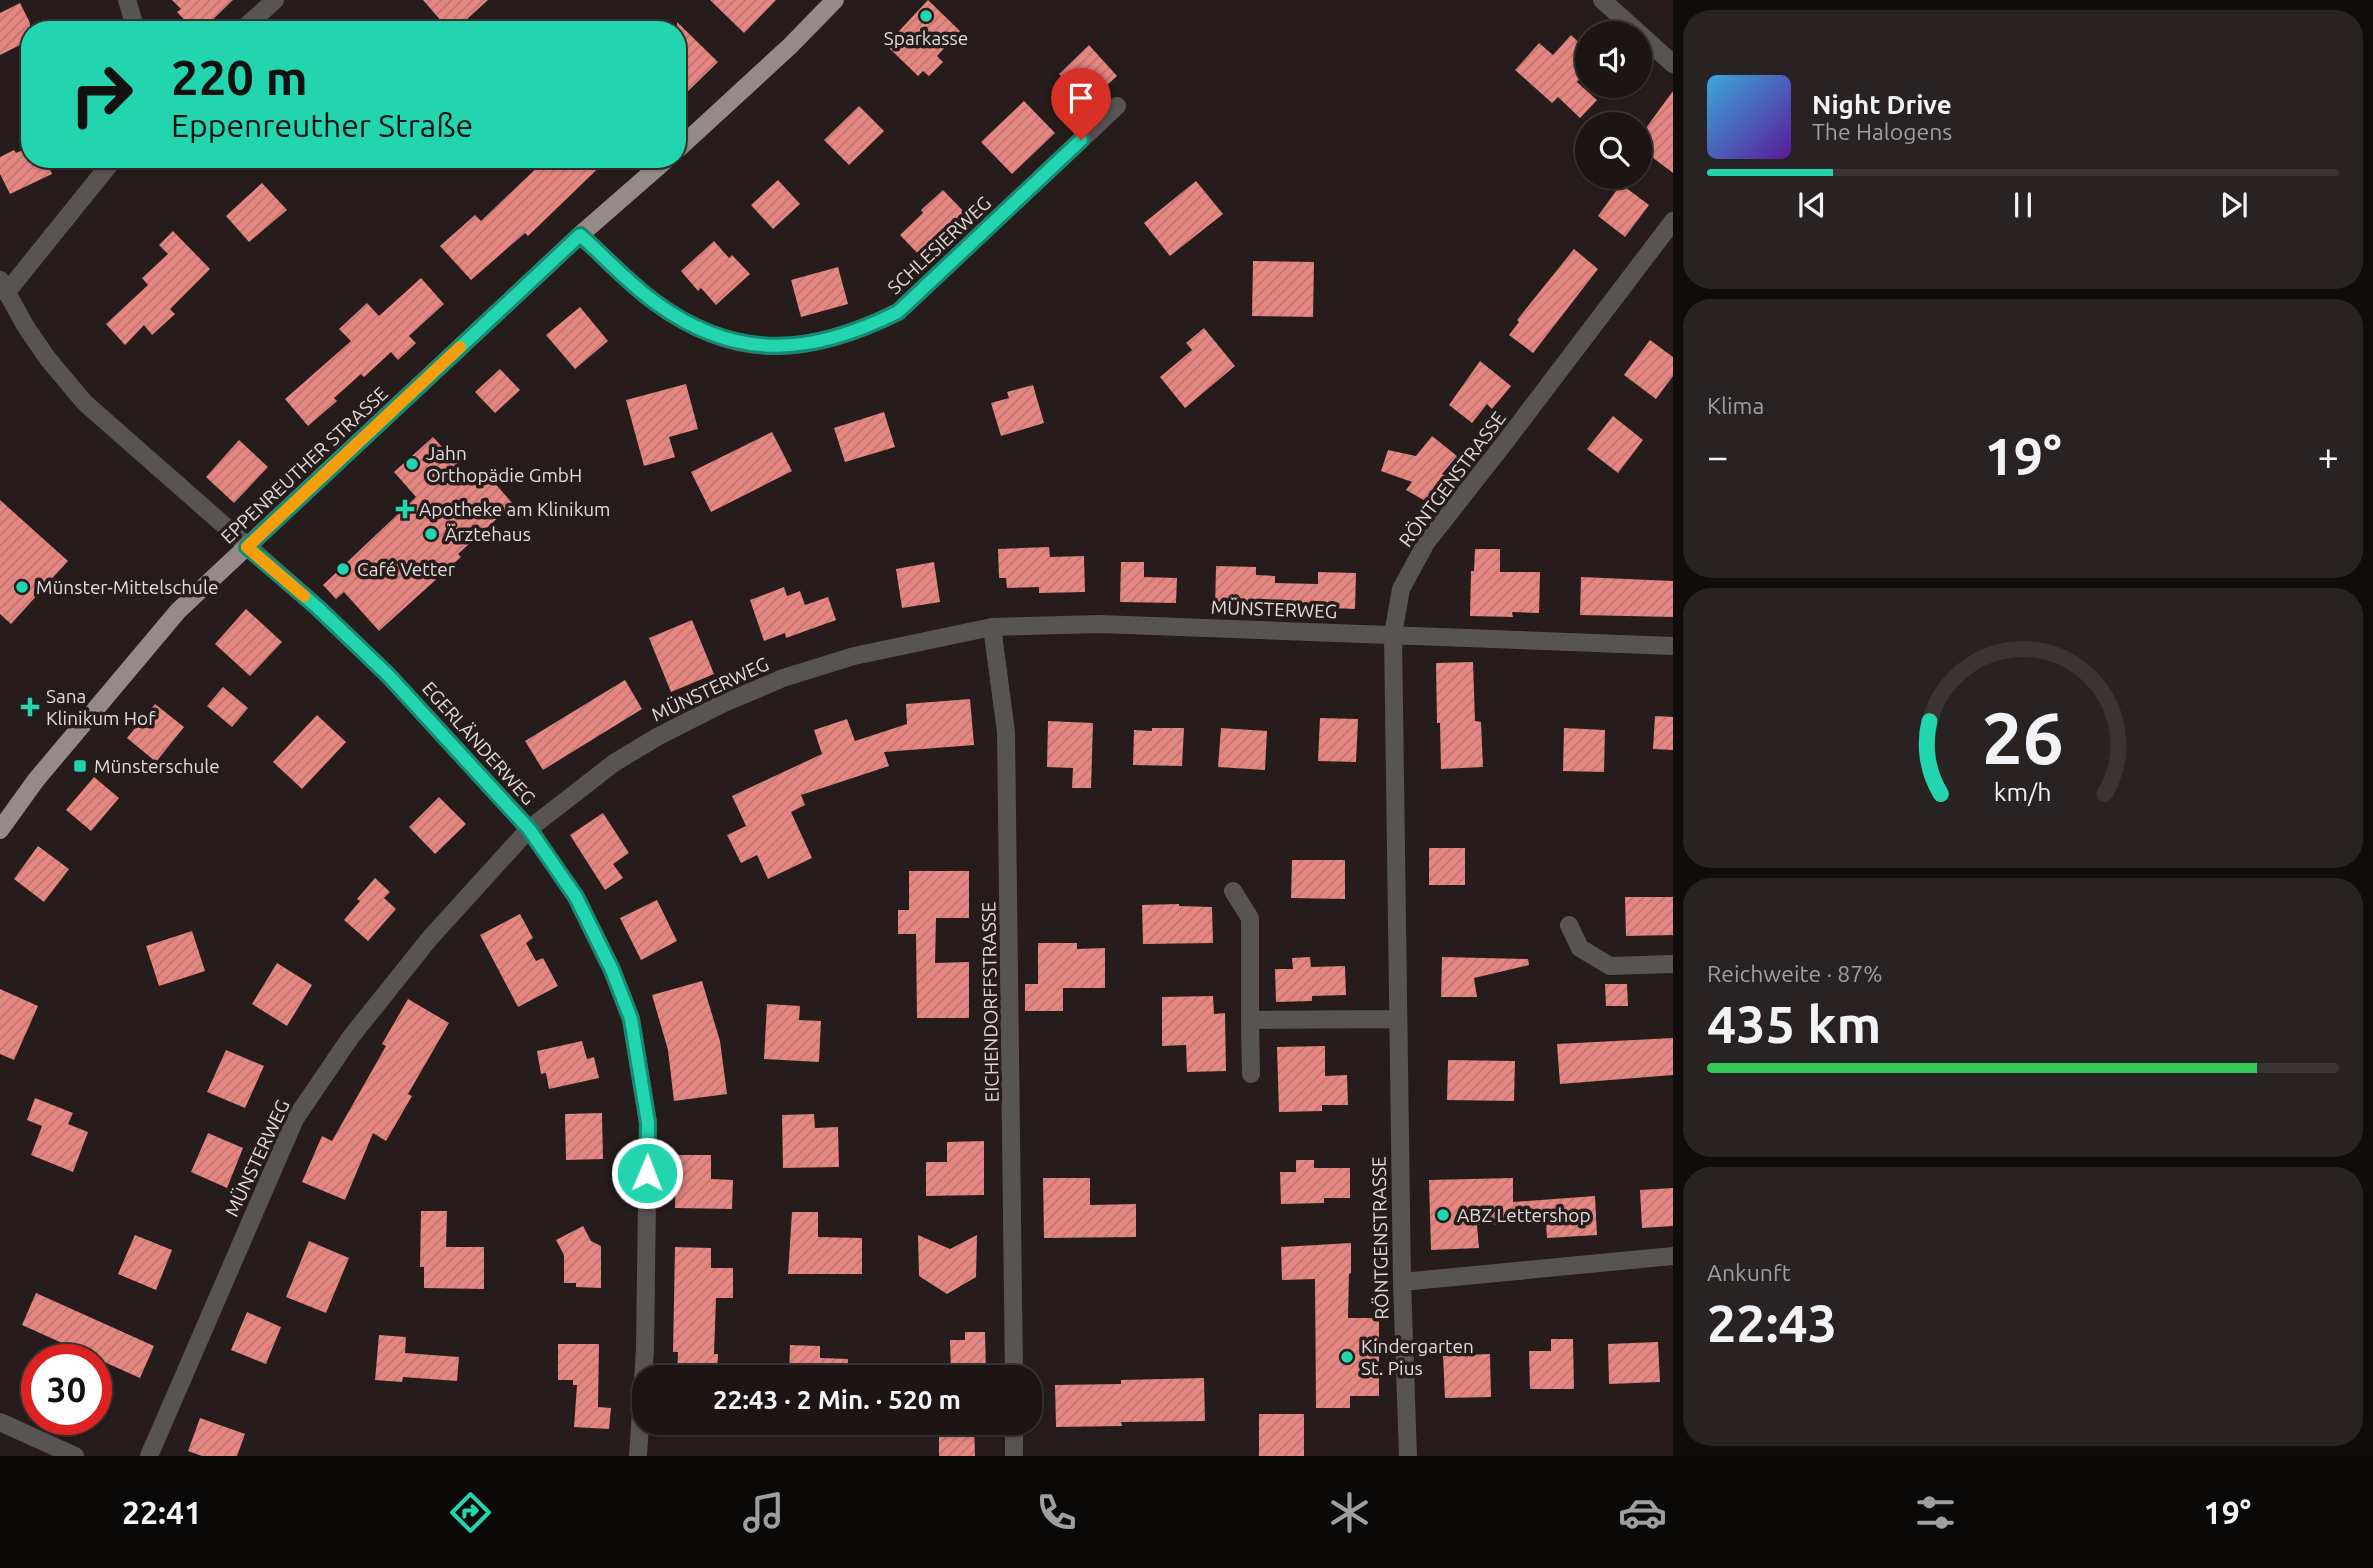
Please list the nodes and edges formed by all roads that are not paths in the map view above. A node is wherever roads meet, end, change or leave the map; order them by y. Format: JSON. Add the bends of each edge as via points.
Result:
{"nodes":[{"id":1,"x":127,"y":0,"type":"edge"},
{"id":2,"x":275,"y":0,"type":"edge"},
{"id":3,"x":835,"y":0,"type":"edge"},
{"id":4,"x":1602,"y":0,"type":"edge"},
{"id":5,"x":133,"y":21,"type":"edge"},
{"id":6,"x":252,"y":21,"type":"edge"},
{"id":7,"x":1625,"y":21,"type":"edge"},
{"id":8,"x":1652,"y":45,"type":"edge"},
{"id":9,"x":1673,"y":64,"type":"edge"},
{"id":10,"x":1118,"y":106,"type":"dead end"},
{"id":11,"x":686,"y":142,"type":"edge"},
{"id":12,"x":106,"y":168,"type":"edge"},
{"id":13,"x":657,"y":168,"type":"edge"},
{"id":14,"x":1673,"y":221,"type":"edge"},
{"id":15,"x":580,"y":235,"type":"junction"},
{"id":16,"x":3,"y":286,"type":"edge"},
{"id":17,"x":247,"y":547,"type":"junction"},
{"id":18,"x":992,"y":627,"type":"junction"},
{"id":19,"x":1392,"y":634,"type":"junction"},
{"id":20,"x":1673,"y":646,"type":"edge"},
{"id":21,"x":529,"y":829,"type":"junction"},
{"id":22,"x":0,"y":830,"type":"edge"},
{"id":23,"x":1233,"y":891,"type":"dead end"},
{"id":24,"x":1569,"y":925,"type":"dead end"},
{"id":25,"x":1673,"y":964,"type":"edge"},
{"id":26,"x":1397,"y":1019,"type":"junction"},
{"id":27,"x":1250,"y":1020,"type":"junction"},
{"id":28,"x":1251,"y":1074,"type":"dead end"},
{"id":29,"x":1673,"y":1256,"type":"edge"},
{"id":30,"x":1402,"y":1282,"type":"junction"},
{"id":31,"x":1013,"y":1365,"type":"edge"},
{"id":32,"x":0,"y":1422,"type":"edge"},
{"id":33,"x":1014,"y":1435,"type":"edge"},
{"id":34,"x":75,"y":1456,"type":"edge"},
{"id":35,"x":149,"y":1456,"type":"edge"},
{"id":36,"x":638,"y":1456,"type":"edge"},
{"id":37,"x":1014,"y":1456,"type":"edge"},
{"id":38,"x":1408,"y":1456,"type":"edge"}],
"edges":[{"from":1,"to":5,"type":"street"},
{"from":2,"to":6,"type":"street"},
{"from":3,"to":11,"type":"main road"},
{"from":4,"to":7,"type":"street"},
{"from":8,"to":9,"type":"street"},
{"from":10,"to":15,"type":"street","name":"SCHLESIERWEG","via":[[898,312],[861,330],[810,344],[734,342],[698,329],[655,303]]},
{"from":12,"to":16,"type":"street"},
{"from":13,"to":15,"type":"main road","name":"EPPENREUTHER STRASSE"},
{"from":14,"to":19,"type":"street","name":"RÖNTGENSTRASSE","via":[[1426,542],[1401,589]]},
{"from":15,"to":17,"type":"main road","name":"EPPENREUTHER STRASSE"},
{"from":16,"to":17,"type":"street","name":"EGERLÄNDERWEG","via":[[48,359],[85,403]]},
{"from":17,"to":21,"type":"street","name":"EGERLÄNDERWEG","via":[[388,675]]},
{"from":17,"to":22,"type":"main road","name":"EPPENREUTHER STRASSE","via":[[178,611],[36,780]]},
{"from":18,"to":19,"type":"street","name":"MÜNSTERWEG","via":[[1100,624]]},
{"from":18,"to":21,"type":"street","name":"MÜNSTERWEG","via":[[854,656],[783,678],[722,704],[614,763]]},
{"from":18,"to":31,"type":"street","name":"EICHENDORFFSTRASSE","via":[[1006,733]]},
{"from":19,"to":20,"type":"street","name":"MÜNSTERWEG"},
{"from":19,"to":26,"type":"street","name":"RÖNTGENSTRASSE"},
{"from":21,"to":35,"type":"street","name":"MÜNSTERWEG","via":[[430,938],[349,1038],[295,1119]]},
{"from":21,"to":36,"type":"street","name":"EGERLÄNDERWEG","via":[[576,897],[612,970],[631,1019],[639,1062],[648,1123],[645,1349]]},
{"from":23,"to":27,"type":"street","via":[[1250,918]]},
{"from":24,"to":25,"type":"street","via":[[1580,948],[1610,966]]},
{"from":26,"to":27,"type":"street"},
{"from":26,"to":30,"type":"street","name":"RÖNTGENSTRASSE"},
{"from":27,"to":28,"type":"street"},
{"from":29,"to":30,"type":"street"},
{"from":30,"to":38,"type":"street","name":"RÖNTGENSTRASSE"},
{"from":32,"to":34,"type":"street"},
{"from":33,"to":37,"type":"street"}]}
